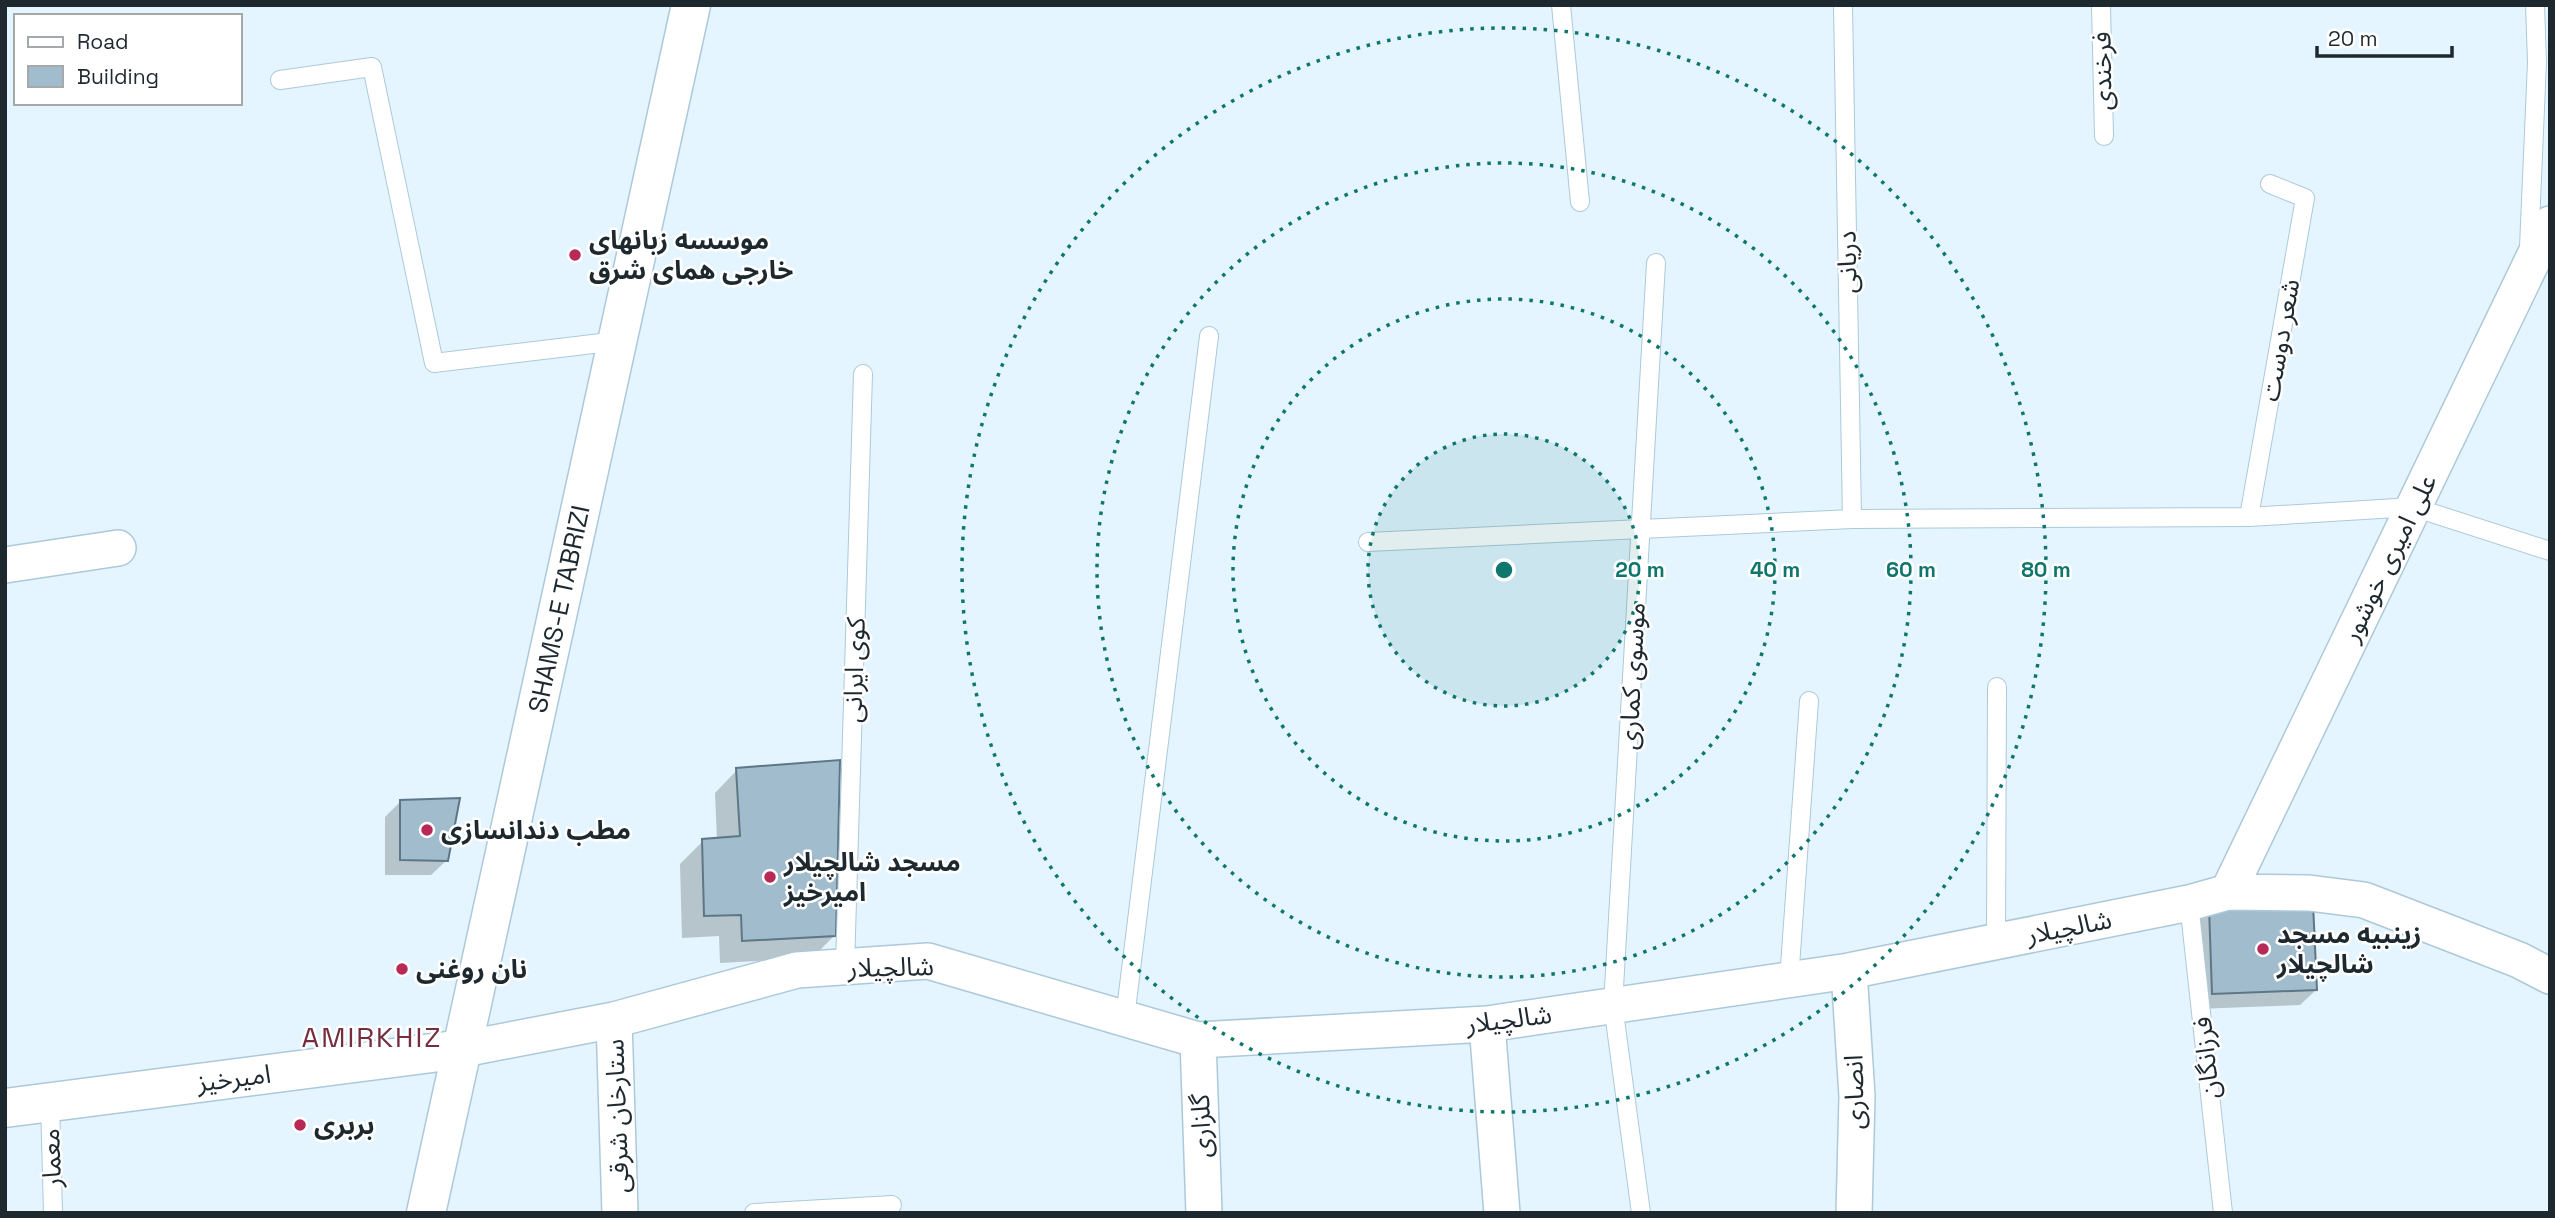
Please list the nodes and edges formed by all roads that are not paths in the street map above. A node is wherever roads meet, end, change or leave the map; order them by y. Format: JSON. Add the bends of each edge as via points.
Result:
{"nodes":[{"id":1,"x":691,"y":5,"type":"edge"},
{"id":2,"x":1561,"y":5,"type":"edge"},
{"id":3,"x":1843,"y":5,"type":"edge"},
{"id":4,"x":2101,"y":5,"type":"edge"},
{"id":5,"x":2535,"y":5,"type":"edge"},
{"id":6,"x":280,"y":80,"type":"dead end"},
{"id":7,"x":2104,"y":136,"type":"dead end"},
{"id":8,"x":2270,"y":184,"type":"dead end"},
{"id":9,"x":1580,"y":202,"type":"dead end"},
{"id":10,"x":2550,"y":224,"type":"edge"},
{"id":11,"x":1656,"y":263,"type":"dead end"},
{"id":12,"x":2528,"y":269,"type":"junction"},
{"id":13,"x":1209,"y":336,"type":"dead end"},
{"id":14,"x":618,"y":341,"type":"junction"},
{"id":15,"x":863,"y":374,"type":"dead end"},
{"id":16,"x":2413,"y":507,"type":"junction"},
{"id":17,"x":2249,"y":517,"type":"junction"},
{"id":18,"x":1852,"y":519,"type":"junction"},
{"id":19,"x":1640,"y":530,"type":"junction"},
{"id":20,"x":1368,"y":542,"type":"dead end"},
{"id":21,"x":118,"y":548,"type":"dead end"},
{"id":22,"x":2550,"y":551,"type":"edge"},
{"id":23,"x":5,"y":565,"type":"edge"},
{"id":24,"x":1997,"y":688,"type":"dead end"},
{"id":25,"x":1809,"y":701,"type":"dead end"},
{"id":26,"x":2228,"y":892,"type":"junction"},
{"id":27,"x":2189,"y":903,"type":"junction"},
{"id":28,"x":1996,"y":942,"type":"junction"},
{"id":29,"x":845,"y":967,"type":"junction"},
{"id":30,"x":1849,"y":971,"type":"junction"},
{"id":31,"x":2550,"y":976,"type":"edge"},
{"id":32,"x":1789,"y":980,"type":"junction"},
{"id":33,"x":1613,"y":1005,"type":"junction"},
{"id":34,"x":1125,"y":1018,"type":"junction"},
{"id":35,"x":614,"y":1020,"type":"junction"},
{"id":36,"x":1488,"y":1024,"type":"junction"},
{"id":37,"x":1198,"y":1040,"type":"junction"},
{"id":38,"x":463,"y":1049,"type":"junction"},
{"id":39,"x":50,"y":1102,"type":"junction"},
{"id":40,"x":5,"y":1108,"type":"edge"},
{"id":41,"x":892,"y":1205,"type":"dead end"},
{"id":42,"x":53,"y":1213,"type":"edge"},
{"id":43,"x":426,"y":1213,"type":"edge"},
{"id":44,"x":620,"y":1213,"type":"edge"},
{"id":45,"x":754,"y":1213,"type":"edge"},
{"id":46,"x":1203,"y":1213,"type":"edge"},
{"id":47,"x":1502,"y":1213,"type":"edge"},
{"id":48,"x":1641,"y":1213,"type":"edge"},
{"id":49,"x":1854,"y":1213,"type":"edge"},
{"id":50,"x":2223,"y":1213,"type":"edge"}],
"edges":[{"from":1,"to":14,"type":"main road","name":"SHAMS-E TABRIZI"},
{"from":2,"to":9,"type":"lane"},
{"from":3,"to":18,"type":"lane","name":"دریانی"},
{"from":4,"to":7,"type":"lane","name":"فرخندی"},
{"from":5,"to":12,"type":"lane","via":[[2537,62]]},
{"from":6,"to":14,"type":"lane","via":[[372,67],[434,363]]},
{"from":8,"to":17,"type":"lane","name":"شعر دوست","via":[[2305,198]]},
{"from":10,"to":12,"type":"street","name":"علی امیری خوشور"},
{"from":11,"to":19,"type":"lane","name":"موسوی کماری"},
{"from":12,"to":16,"type":"street","name":"علی امیری خوشور"},
{"from":13,"to":34,"type":"lane"},
{"from":14,"to":38,"type":"main road","name":"SHAMS-E TABRIZI"},
{"from":15,"to":29,"type":"lane","name":"کوی ایرانی"},
{"from":16,"to":17,"type":"lane"},
{"from":16,"to":22,"type":"lane"},
{"from":16,"to":26,"type":"street","name":"علی امیری خوشور"},
{"from":17,"to":18,"type":"lane"},
{"from":18,"to":19,"type":"lane"},
{"from":19,"to":20,"type":"lane"},
{"from":19,"to":33,"type":"lane","name":"موسوی کماری"},
{"from":21,"to":23,"type":"street"},
{"from":24,"to":28,"type":"lane"},
{"from":25,"to":32,"type":"lane"},
{"from":26,"to":27,"type":"street","name":"شالچیلار"},
{"from":26,"to":31,"type":"street","name":"شالچیلار","via":[[2309,892],[2364,900]]},
{"from":27,"to":28,"type":"street","name":"شالچیلار"},
{"from":27,"to":50,"type":"lane","name":"فرزانگان"},
{"from":28,"to":30,"type":"street","name":"شالچیلار"},
{"from":29,"to":34,"type":"street","name":"شالچیلار","via":[[928,961]]},
{"from":29,"to":35,"type":"street","name":"شالچیلار","via":[[797,970]]},
{"from":30,"to":32,"type":"street","name":"شالچیلار"},
{"from":30,"to":49,"type":"street","name":"انصاری","via":[[1857,1096]]},
{"from":32,"to":33,"type":"street","name":"شالچیلار"},
{"from":33,"to":36,"type":"street","name":"شالچیلار"},
{"from":33,"to":48,"type":"lane","name":"موسوی کماری"},
{"from":34,"to":37,"type":"street","name":"شالچیلار"},
{"from":35,"to":38,"type":"street","name":"شالچیلار"},
{"from":35,"to":44,"type":"street","name":"ستارخان شرقی"},
{"from":36,"to":37,"type":"street","name":"شالچیلار"},
{"from":36,"to":47,"type":"street"},
{"from":37,"to":46,"type":"street","name":"گلزاری"},
{"from":38,"to":39,"type":"main road","name":"امیرخیز"},
{"from":38,"to":43,"type":"main road","name":"SHAMS-E TABRIZI"},
{"from":39,"to":40,"type":"main road","name":"امیرخیز"},
{"from":39,"to":42,"type":"lane","name":"معمار"},
{"from":41,"to":45,"type":"lane"}]}
